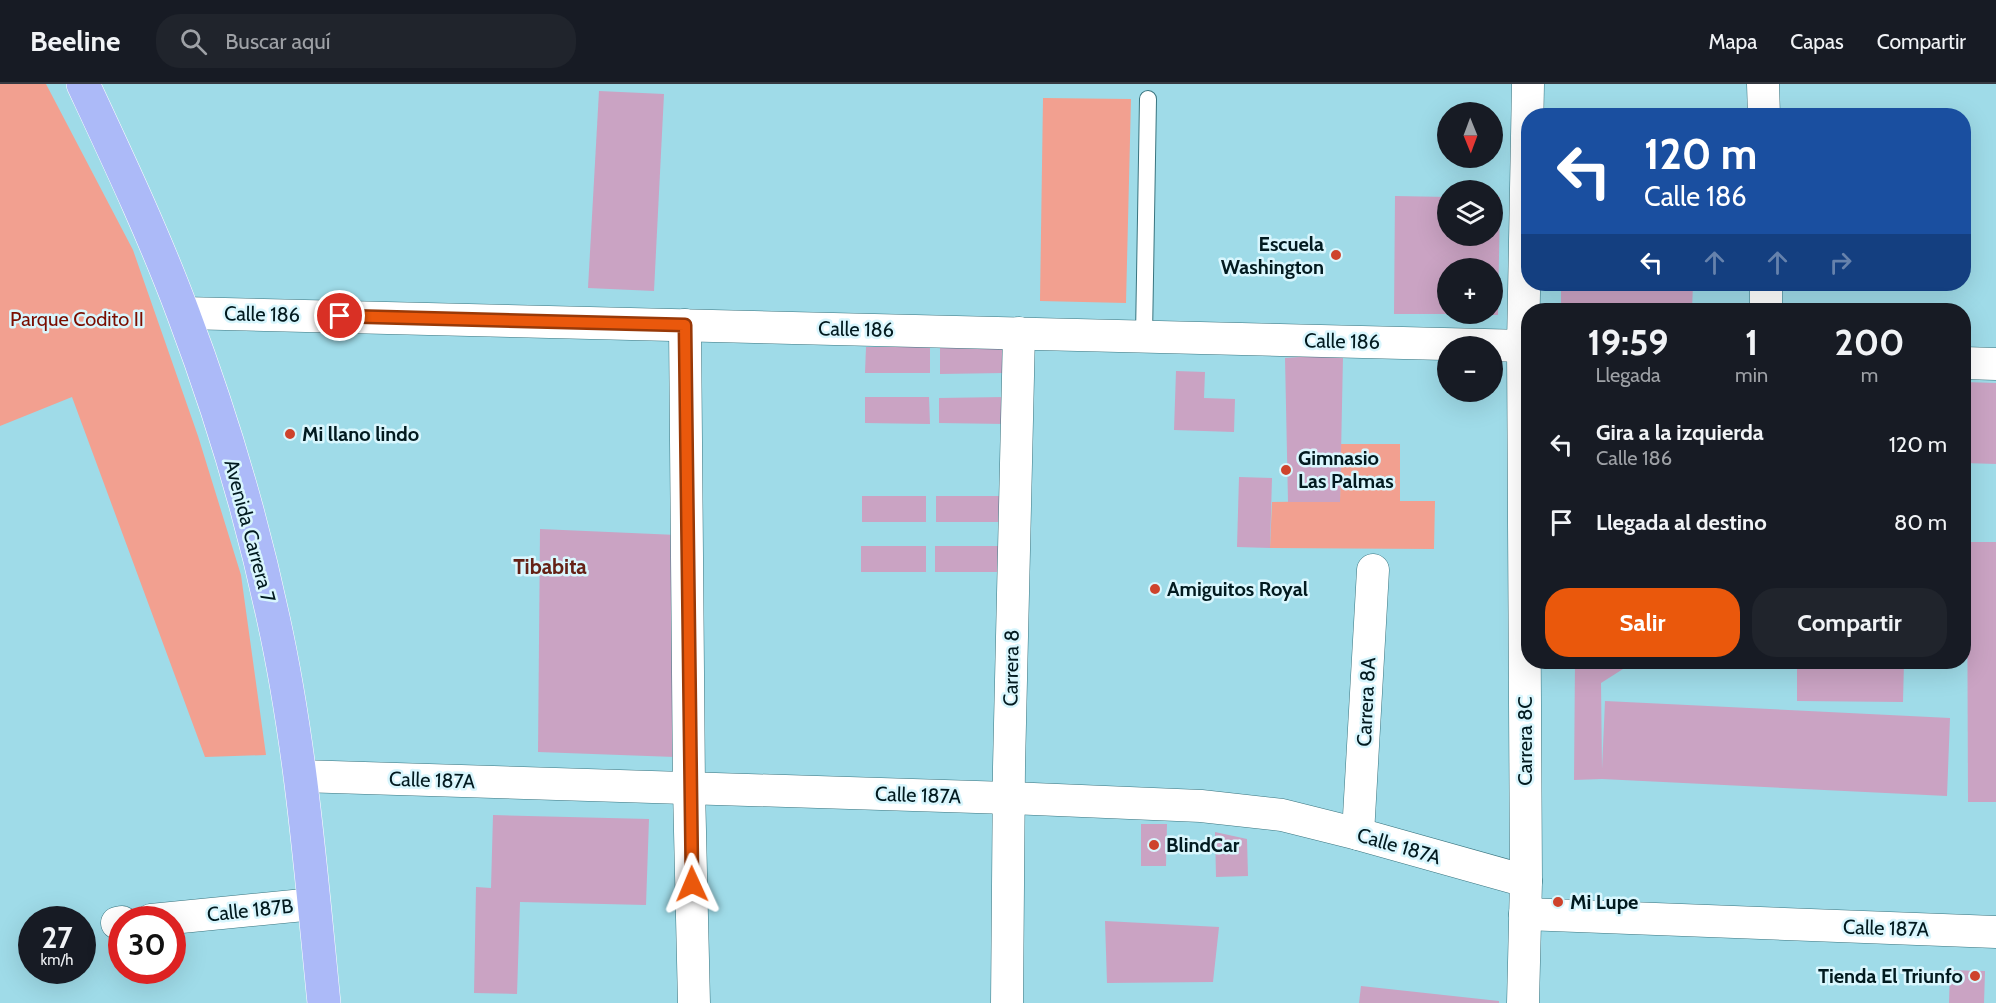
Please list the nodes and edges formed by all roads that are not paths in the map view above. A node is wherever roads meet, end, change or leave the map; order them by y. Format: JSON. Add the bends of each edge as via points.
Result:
{"nodes":[{"id":1,"x":83,"y":84,"type":"edge"},
{"id":2,"x":1528,"y":84,"type":"edge"},
{"id":3,"x":1763,"y":84,"type":"edge"},
{"id":4,"x":1148,"y":99,"type":"dead end"},
{"id":5,"x":1528,"y":108,"type":"edge"},
{"id":6,"x":1764,"y":108,"type":"edge"},
{"id":7,"x":183,"y":313,"type":"junction"},
{"id":8,"x":685,"y":325,"type":"junction"},
{"id":9,"x":1019,"y":333,"type":"junction"},
{"id":10,"x":1144,"y":336,"type":"junction"},
{"id":11,"x":1521,"y":346,"type":"edge"},
{"id":12,"x":1971,"y":363,"type":"edge"},
{"id":13,"x":1996,"y":364,"type":"edge"},
{"id":14,"x":1373,"y":570,"type":"dead end"},
{"id":15,"x":1526,"y":669,"type":"edge"},
{"id":16,"x":300,"y":776,"type":"junction"},
{"id":17,"x":689,"y":788,"type":"junction"},
{"id":18,"x":1008,"y":798,"type":"junction"},
{"id":19,"x":1358,"y":834,"type":"junction"},
{"id":20,"x":1526,"y":881,"type":"junction"},
{"id":21,"x":314,"y":904,"type":"junction"},
{"id":22,"x":1525,"y":914,"type":"junction"},
{"id":23,"x":186,"y":917,"type":"edge"},
{"id":24,"x":1996,"y":932,"type":"edge"},
{"id":25,"x":324,"y":1003,"type":"edge"},
{"id":26,"x":694,"y":1003,"type":"edge"},
{"id":27,"x":1006,"y":1003,"type":"edge"},
{"id":28,"x":1523,"y":1003,"type":"edge"}],
"edges":[{"from":1,"to":7,"type":"main road","name":"Avenida Carrera 7"},
{"from":2,"to":5,"type":"street","name":"Carrera 8C"},
{"from":3,"to":6,"type":"street"},
{"from":4,"to":10,"type":"lane"},
{"from":7,"to":8,"type":"street","name":"Calle 186"},
{"from":7,"to":16,"type":"main road","name":"Avenida Carrera 7","via":[[256,546],[285,678]]},
{"from":8,"to":9,"type":"street","name":"Calle 186"},
{"from":8,"to":17,"type":"street"},
{"from":9,"to":10,"type":"street","name":"Calle 186"},
{"from":9,"to":18,"type":"street","name":"Carrera 8"},
{"from":10,"to":11,"type":"street","name":"Calle 186"},
{"from":12,"to":13,"type":"street"},
{"from":14,"to":19,"type":"street","name":"Carrera 8A"},
{"from":15,"to":20,"type":"street","name":"Carrera 8C"},
{"from":16,"to":17,"type":"street","name":"Calle 187A"},
{"from":16,"to":21,"type":"main road","name":"Avenida Carrera 7"},
{"from":17,"to":18,"type":"street","name":"Calle 187A"},
{"from":17,"to":26,"type":"street"},
{"from":18,"to":19,"type":"street","name":"Calle 187A","via":[[1201,806],[1282,815]]},
{"from":18,"to":27,"type":"street","name":"Carrera 8"},
{"from":19,"to":20,"type":"street","name":"Calle 187A"},
{"from":20,"to":22,"type":"street","name":"Carrera 8C"},
{"from":21,"to":23,"type":"street","name":"Calle 187B"},
{"from":21,"to":25,"type":"main road","name":"Avenida Carrera 7"},
{"from":22,"to":24,"type":"street","name":"Calle 187A"},
{"from":22,"to":28,"type":"street","name":"Carrera 8C"}]}
